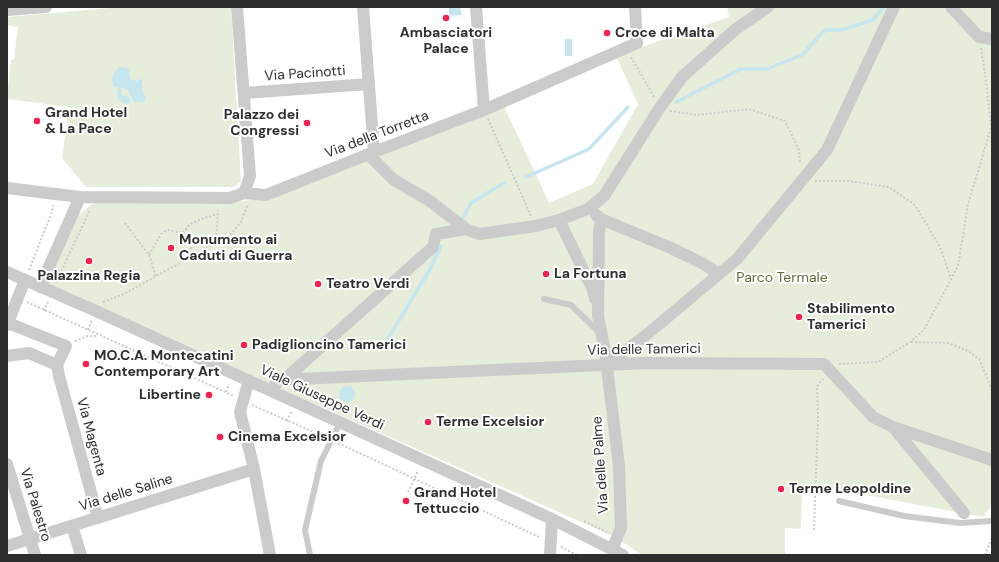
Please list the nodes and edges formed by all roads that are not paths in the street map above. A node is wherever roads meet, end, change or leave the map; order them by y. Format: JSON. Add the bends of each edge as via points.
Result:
{"nodes":[{"id":1,"x":46,"y":7,"type":"edge"},
{"id":2,"x":237,"y":7,"type":"edge"},
{"id":3,"x":363,"y":7,"type":"edge"},
{"id":4,"x":476,"y":7,"type":"edge"},
{"id":5,"x":635,"y":7,"type":"edge"},
{"id":6,"x":768,"y":7,"type":"edge"},
{"id":7,"x":894,"y":7,"type":"edge"},
{"id":8,"x":951,"y":7,"type":"edge"},
{"id":9,"x":7,"y":10,"type":"edge"},
{"id":10,"x":992,"y":39,"type":"edge"},
{"id":11,"x":369,"y":84,"type":"junction"},
{"id":12,"x":244,"y":93,"type":"junction"},
{"id":13,"x":484,"y":110,"type":"junction"},
{"id":14,"x":371,"y":153,"type":"junction"},
{"id":15,"x":8,"y":191,"type":"edge"},
{"id":16,"x":248,"y":193,"type":"junction"},
{"id":17,"x":80,"y":197,"type":"junction"},
{"id":18,"x":588,"y":209,"type":"junction"},
{"id":19,"x":601,"y":219,"type":"junction"},
{"id":20,"x":559,"y":220,"type":"junction"},
{"id":21,"x":466,"y":229,"type":"junction"},
{"id":22,"x":7,"y":272,"type":"edge"},
{"id":23,"x":719,"y":274,"type":"junction"},
{"id":24,"x":25,"y":280,"type":"junction"},
{"id":25,"x":40,"y":287,"type":"junction"},
{"id":26,"x":544,"y":299,"type":"dead end"},
{"id":27,"x":598,"y":316,"type":"junction"},
{"id":28,"x":8,"y":322,"type":"edge"},
{"id":29,"x":601,"y":335,"type":"junction"},
{"id":30,"x":7,"y":356,"type":"edge"},
{"id":31,"x":57,"y":365,"type":"junction"},
{"id":32,"x":607,"y":371,"type":"junction"},
{"id":33,"x":249,"y":380,"type":"junction"},
{"id":34,"x":284,"y":380,"type":"junction"},
{"id":35,"x":272,"y":391,"type":"junction"},
{"id":36,"x":340,"y":423,"type":"junction"},
{"id":37,"x":893,"y":427,"type":"junction"},
{"id":38,"x":992,"y":460,"type":"edge"},
{"id":39,"x":7,"y":464,"type":"edge"},
{"id":40,"x":254,"y":469,"type":"junction"},
{"id":41,"x":839,"y":501,"type":"dead end"},
{"id":42,"x":964,"y":513,"type":"dead end"},
{"id":43,"x":98,"y":518,"type":"junction"},
{"id":44,"x":552,"y":519,"type":"junction"},
{"id":45,"x":992,"y":521,"type":"edge"},
{"id":46,"x":72,"y":526,"type":"junction"},
{"id":47,"x":30,"y":539,"type":"junction"},
{"id":48,"x":7,"y":546,"type":"edge"},
{"id":49,"x":617,"y":552,"type":"edge"},
{"id":50,"x":34,"y":555,"type":"edge"},
{"id":51,"x":81,"y":555,"type":"edge"},
{"id":52,"x":270,"y":555,"type":"edge"},
{"id":53,"x":310,"y":555,"type":"edge"},
{"id":54,"x":550,"y":555,"type":"edge"}],
"edges":[{"from":1,"to":9,"type":"street"},
{"from":2,"to":12,"type":"street"},
{"from":3,"to":11,"type":"street"},
{"from":4,"to":13,"type":"street"},
{"from":5,"to":13,"type":"street","name":"Via della Torretta","via":[[637,43]]},
{"from":6,"to":18,"type":"street","via":[[736,29],[682,77],[604,196]]},
{"from":7,"to":23,"type":"street","via":[[826,150],[737,259]]},
{"from":8,"to":10,"type":"street","via":[[979,37]]},
{"from":11,"to":12,"type":"street","name":"Via Pacinotti"},
{"from":11,"to":14,"type":"street"},
{"from":12,"to":16,"type":"street","via":[[250,176]]},
{"from":13,"to":14,"type":"street","name":"Via della Torretta"},
{"from":14,"to":16,"type":"street","name":"Via della Torretta","via":[[266,195]]},
{"from":14,"to":21,"type":"street","via":[[394,180],[430,200]]},
{"from":15,"to":17,"type":"street","name":"Via della Torretta"},
{"from":16,"to":17,"type":"street","name":"Via della Torretta","via":[[230,198]]},
{"from":17,"to":25,"type":"street"},
{"from":18,"to":19,"type":"street"},
{"from":18,"to":20,"type":"street"},
{"from":19,"to":23,"type":"street","via":[[671,248]]},
{"from":19,"to":27,"type":"street"},
{"from":20,"to":21,"type":"street","via":[[479,234]]},
{"from":20,"to":27,"type":"street","via":[[593,290]]},
{"from":21,"to":34,"type":"street","via":[[436,234],[433,247]]},
{"from":22,"to":24,"type":"street","name":"Viale Giuseppe Verdi"},
{"from":23,"to":32,"type":"street"},
{"from":24,"to":25,"type":"street","name":"Viale Giuseppe Verdi"},
{"from":24,"to":28,"type":"street"},
{"from":25,"to":33,"type":"street","name":"Viale Giuseppe Verdi"},
{"from":26,"to":29,"type":"lane","via":[[571,305]]},
{"from":27,"to":29,"type":"street","name":"Via delle Palme"},
{"from":28,"to":31,"type":"street","via":[[66,346]]},
{"from":29,"to":32,"type":"street","name":"Via delle Palme"},
{"from":30,"to":31,"type":"street","via":[[29,353]]},
{"from":31,"to":43,"type":"street","name":"Via Magenta"},
{"from":32,"to":34,"type":"street","name":"Via delle Tamerici"},
{"from":32,"to":37,"type":"street","name":"Via delle Tamerici","via":[[646,363],[827,368],[873,418]]},
{"from":32,"to":49,"type":"street","name":"Via delle Palme","via":[[619,466],[621,528]]},
{"from":33,"to":35,"type":"street","name":"Viale Giuseppe Verdi"},
{"from":33,"to":40,"type":"street","via":[[240,412]]},
{"from":34,"to":35,"type":"street","via":[[277,382]]},
{"from":35,"to":36,"type":"street","name":"Viale Giuseppe Verdi"},
{"from":36,"to":44,"type":"street","name":"Viale Giuseppe Verdi"},
{"from":36,"to":53,"type":"lane","via":[[321,461],[305,530]]},
{"from":37,"to":38,"type":"street"},
{"from":37,"to":42,"type":"street"},
{"from":39,"to":47,"type":"street","name":"Via Palestro"},
{"from":40,"to":43,"type":"street","name":"Via delle Saline"},
{"from":40,"to":52,"type":"street"},
{"from":41,"to":45,"type":"lane","via":[[904,516],[960,523]]},
{"from":43,"to":46,"type":"street","name":"Via delle Saline"},
{"from":44,"to":49,"type":"street","name":"Viale Giuseppe Verdi"},
{"from":44,"to":54,"type":"street"},
{"from":46,"to":47,"type":"street","name":"Via delle Saline"},
{"from":46,"to":51,"type":"street"},
{"from":47,"to":48,"type":"street","name":"Via delle Saline"},
{"from":47,"to":50,"type":"street","name":"Via Palestro"}]}
